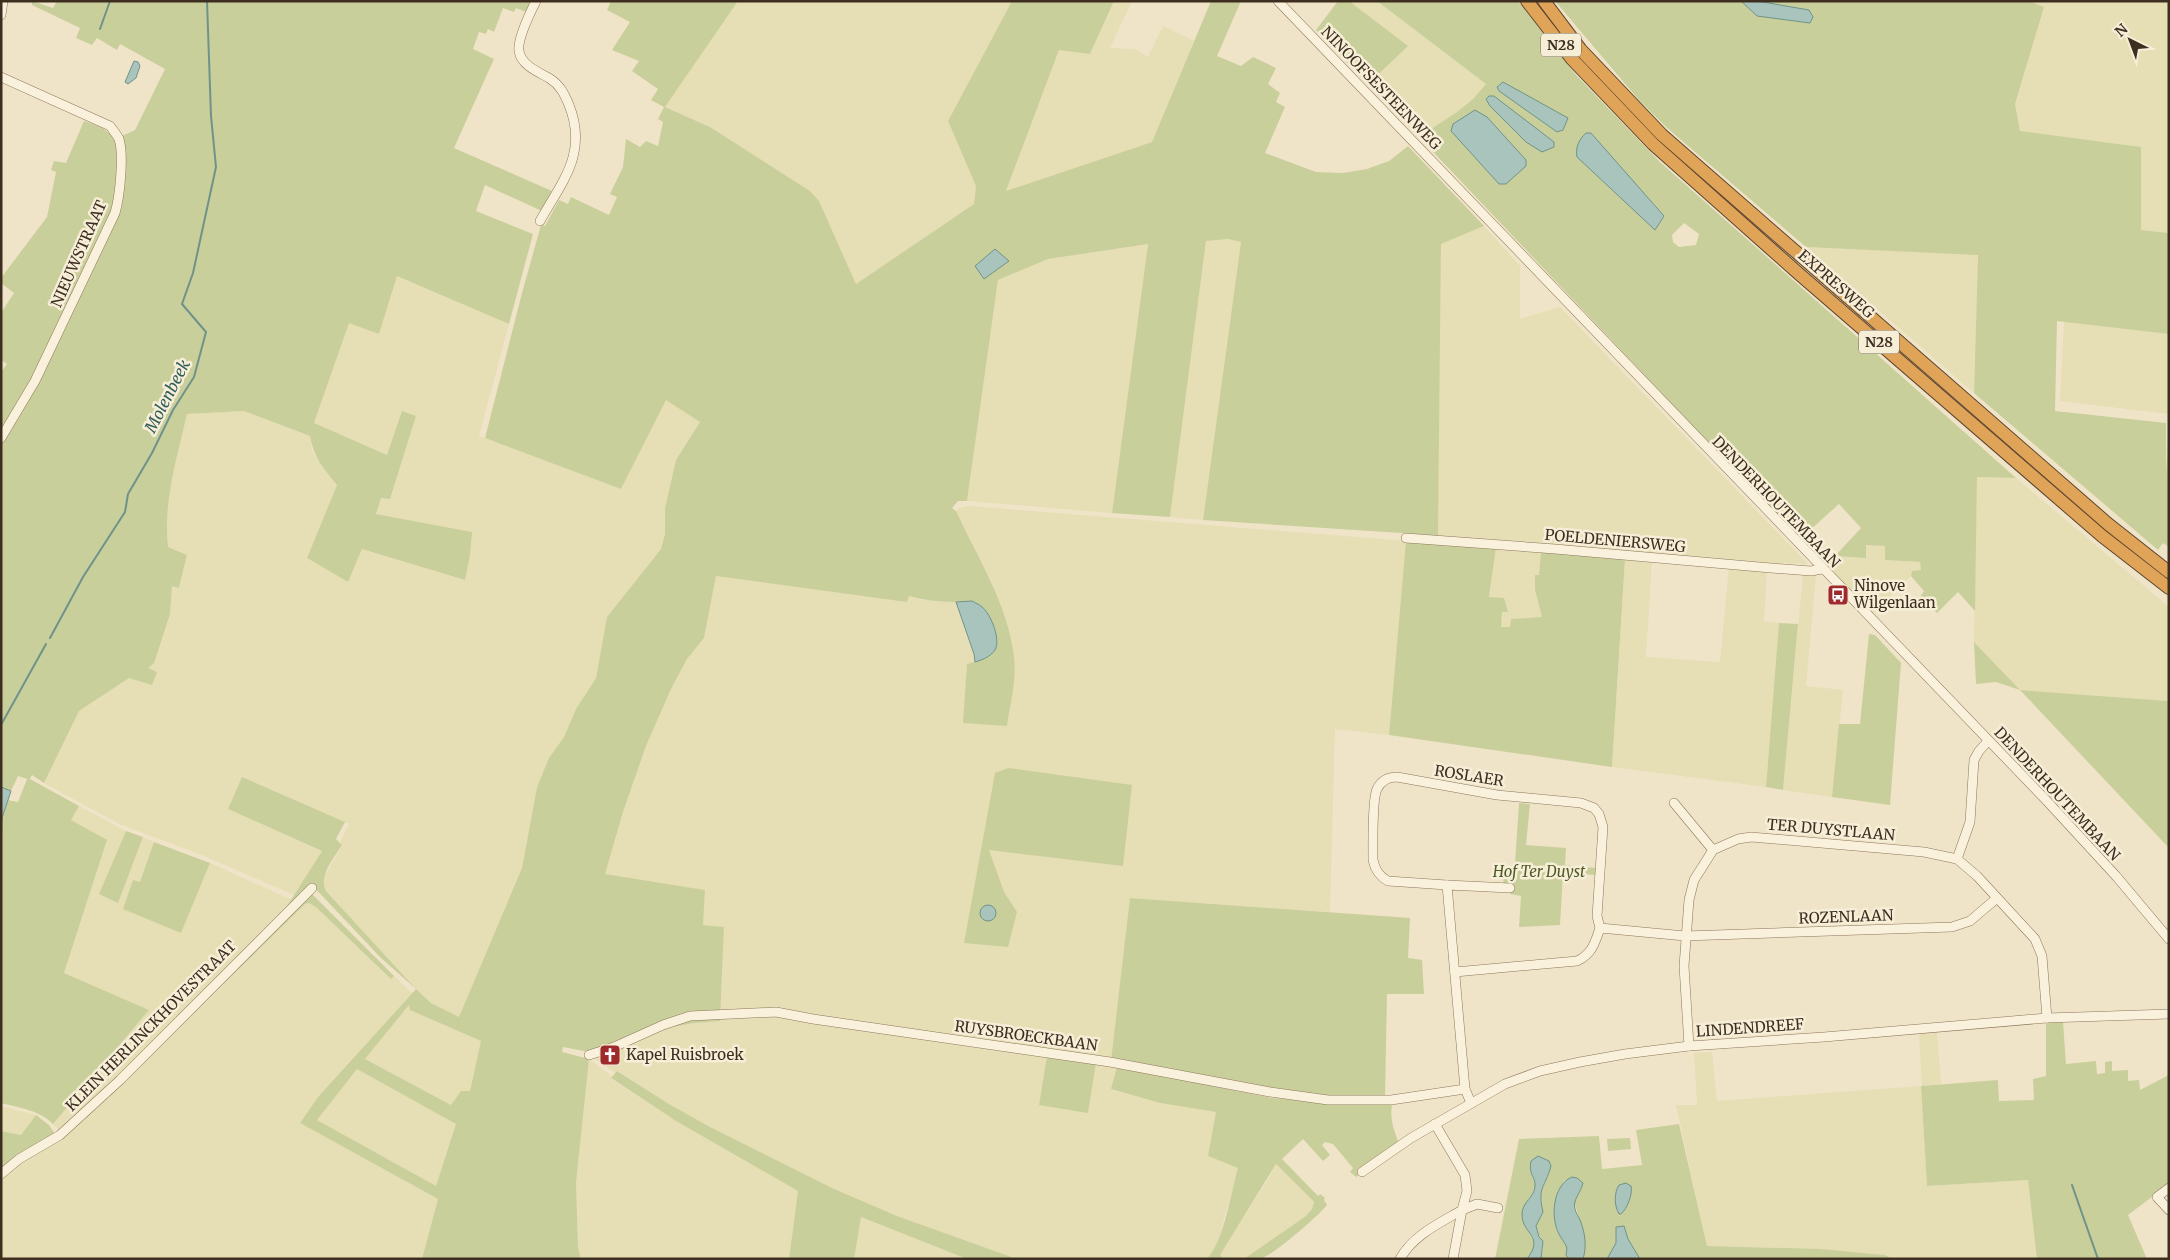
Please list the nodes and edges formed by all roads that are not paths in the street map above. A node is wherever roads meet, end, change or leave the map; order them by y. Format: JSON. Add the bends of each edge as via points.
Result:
{"nodes":[{"id":1,"x":3,"y":1,"type":"edge"},
{"id":2,"x":536,"y":1,"type":"edge"},
{"id":3,"x":1278,"y":1,"type":"edge"},
{"id":4,"x":1527,"y":1,"type":"edge"},
{"id":5,"x":1544,"y":1,"type":"edge"},
{"id":6,"x":1,"y":15,"type":"edge"},
{"id":7,"x":1,"y":77,"type":"edge"},
{"id":8,"x":1465,"y":194,"type":"joint"},
{"id":9,"x":540,"y":221,"type":"dead end"},
{"id":10,"x":1,"y":438,"type":"edge"},
{"id":11,"x":1406,"y":538,"type":"dead end"},
{"id":12,"x":1822,"y":569,"type":"junction"},
{"id":13,"x":2169,"y":572,"type":"edge"},
{"id":14,"x":2169,"y":588,"type":"edge"},
{"id":15,"x":1988,"y":741,"type":"junction"},
{"id":16,"x":1674,"y":803,"type":"dead end"},
{"id":17,"x":1713,"y":850,"type":"junction"},
{"id":18,"x":1956,"y":859,"type":"junction"},
{"id":19,"x":1447,"y":885,"type":"junction"},
{"id":20,"x":312,"y":888,"type":"dead end"},
{"id":21,"x":1510,"y":888,"type":"dead end"},
{"id":22,"x":1997,"y":898,"type":"junction"},
{"id":23,"x":1600,"y":928,"type":"junction"},
{"id":24,"x":1685,"y":936,"type":"junction"},
{"id":25,"x":2169,"y":939,"type":"edge"},
{"id":26,"x":1455,"y":972,"type":"junction"},
{"id":27,"x":2169,"y":1014,"type":"edge"},
{"id":28,"x":2047,"y":1018,"type":"junction"},
{"id":29,"x":1689,"y":1046,"type":"junction"},
{"id":30,"x":589,"y":1055,"type":"dead end"},
{"id":31,"x":1465,"y":1089,"type":"junction"},
{"id":32,"x":1471,"y":1103,"type":"junction"},
{"id":33,"x":1435,"y":1124,"type":"junction"},
{"id":34,"x":1362,"y":1172,"type":"dead end"},
{"id":35,"x":1,"y":1174,"type":"edge"},
{"id":36,"x":2169,"y":1188,"type":"edge"},
{"id":37,"x":1498,"y":1208,"type":"dead end"},
{"id":38,"x":1462,"y":1210,"type":"junction"},
{"id":39,"x":2169,"y":1210,"type":"edge"},
{"id":40,"x":1400,"y":1259,"type":"edge"},
{"id":41,"x":1453,"y":1259,"type":"edge"}],
"edges":[{"from":1,"to":6,"type":"street"},
{"from":2,"to":9,"type":"street","via":[[520,40],[519,54],[526,64],[558,85],[575,120],[577,137],[570,164]]},
{"from":3,"to":8,"type":"street","name":"NINOOFSESTEENWEG"},
{"from":4,"to":14,"type":"highway","name":"EXPRESWEG","number":"N28","via":[[1572,59],[1667,158],[2102,536]]},
{"from":5,"to":13,"type":"highway","name":"EXPRESWEG","number":"N28","via":[[1581,50],[1662,135],[2108,524]]},
{"from":7,"to":10,"type":"street","name":"NIEUWSTRAAT","via":[[110,126],[119,139],[120,169],[115,213],[50,351]]},
{"from":8,"to":12,"type":"street","name":"DENDERHOUTEMBAAN"},
{"from":11,"to":12,"type":"street","name":"POELDENIERSWEG","via":[[1811,571]]},
{"from":12,"to":15,"type":"street","name":"DENDERHOUTEMBAAN"},
{"from":15,"to":18,"type":"street","via":[[1974,760],[1970,822]]},
{"from":15,"to":25,"type":"street","name":"DENDERHOUTEMBAAN","via":[[2110,870]]},
{"from":16,"to":17,"type":"street"},
{"from":17,"to":18,"type":"street","name":"TER DUYSTLAAN","via":[[1738,839],[1768,838],[1924,852]]},
{"from":17,"to":24,"type":"street","via":[[1694,880]]},
{"from":18,"to":22,"type":"street","name":"TER DUYSTLAAN"},
{"from":19,"to":21,"type":"street","name":"ROSLAER"},
{"from":19,"to":23,"type":"street","name":"ROSLAER","via":[[1388,881],[1375,870],[1376,792],[1381,782],[1396,778],[1497,795],[1581,803],[1594,808],[1603,827],[1597,916]]},
{"from":19,"to":26,"type":"street"},
{"from":20,"to":35,"type":"street","name":"KLEIN HERLINCKHOVESTRAAT","via":[[60,1135],[19,1159]]},
{"from":22,"to":24,"type":"street","name":"ROZENLAAN","via":[[1970,921],[1952,927]]},
{"from":22,"to":28,"type":"street","name":"TER DUYSTLAAN","via":[[2030,932],[2039,948]]},
{"from":23,"to":24,"type":"street"},
{"from":23,"to":26,"type":"street","name":"ROSLAER","via":[[1590,952],[1577,961]]},
{"from":24,"to":29,"type":"street"},
{"from":26,"to":31,"type":"street"},
{"from":27,"to":28,"type":"street","name":"LINDENDREEF"},
{"from":28,"to":29,"type":"street","name":"LINDENDREEF","via":[[1824,1038]]},
{"from":29,"to":32,"type":"street","name":"LINDENDREEF","via":[[1625,1054],[1540,1071],[1505,1084]]},
{"from":30,"to":31,"type":"street","name":"RUYSBROECKBAAN","via":[[690,1016],[776,1012],[1110,1062],[1328,1100],[1391,1100]]},
{"from":31,"to":32,"type":"street"},
{"from":32,"to":33,"type":"street","name":"LINDENDREEF"},
{"from":33,"to":34,"type":"street","name":"LINDENDREEF"},
{"from":33,"to":38,"type":"street","via":[[1465,1175],[1467,1191]]},
{"from":36,"to":39,"type":"street","via":[[2157,1197]]},
{"from":37,"to":38,"type":"street","via":[[1477,1204]]},
{"from":38,"to":40,"type":"street","via":[[1412,1242]]},
{"from":38,"to":41,"type":"street"}]}
